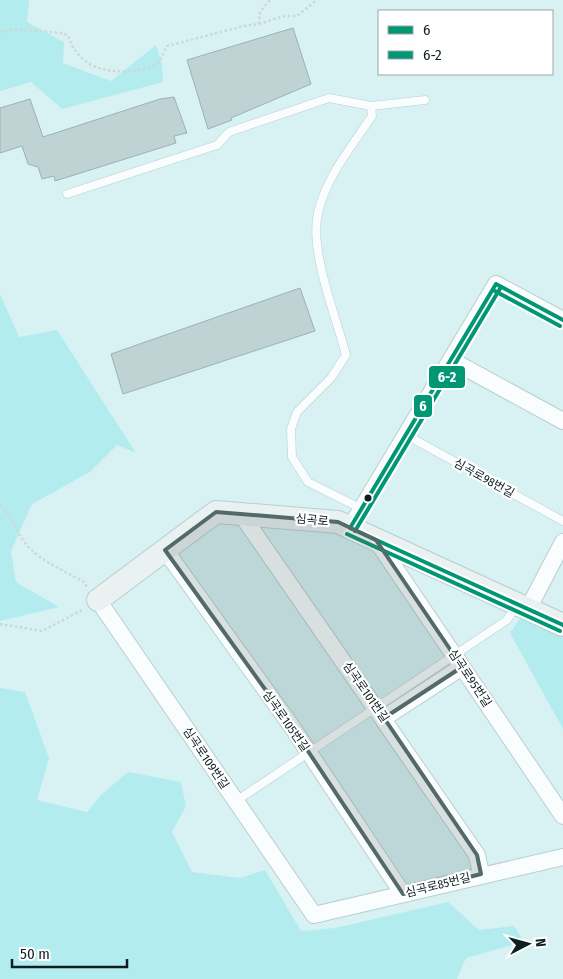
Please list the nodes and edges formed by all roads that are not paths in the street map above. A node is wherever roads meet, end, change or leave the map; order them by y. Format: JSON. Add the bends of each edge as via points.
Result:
{"nodes":[{"id":1,"x":424,"y":100,"type":"dead end"},
{"id":2,"x":371,"y":106,"type":"junction"},
{"id":3,"x":67,"y":194,"type":"dead end"},
{"id":4,"x":563,"y":320,"type":"edge"},
{"id":5,"x":451,"y":360,"type":"junction"},
{"id":6,"x":563,"y":421,"type":"edge"},
{"id":7,"x":406,"y":435,"type":"junction"},
{"id":8,"x":362,"y":509,"type":"junction"},
{"id":9,"x":241,"y":514,"type":"junction"},
{"id":10,"x":563,"y":521,"type":"edge"},
{"id":11,"x":350,"y":528,"type":"junction"},
{"id":12,"x":376,"y":540,"type":"junction"},
{"id":13,"x":563,"y":542,"type":"edge"},
{"id":14,"x":165,"y":550,"type":"junction"},
{"id":15,"x":98,"y":600,"type":"joint"},
{"id":16,"x":523,"y":607,"type":"junction"},
{"id":17,"x":563,"y":625,"type":"edge"},
{"id":18,"x":458,"y":661,"type":"junction"},
{"id":19,"x":380,"y":713,"type":"junction"},
{"id":20,"x":309,"y":752,"type":"junction"},
{"id":21,"x":236,"y":801,"type":"junction"},
{"id":22,"x":563,"y":816,"type":"edge"},
{"id":23,"x":563,"y":856,"type":"edge"},
{"id":24,"x":481,"y":874,"type":"junction"},
{"id":25,"x":403,"y":894,"type":"junction"},
{"id":26,"x":314,"y":915,"type":"joint"}],
"edges":[{"from":1,"to":2,"type":"lane"},
{"from":2,"to":3,"type":"lane","via":[[329,98],[229,132],[217,145]]},
{"from":2,"to":8,"type":"lane","via":[[372,116],[326,189],[316,231],[317,251],[346,355],[331,378],[297,412],[291,429],[292,457],[308,482]]},
{"from":4,"to":5,"type":"street","via":[[496,284]]},
{"from":5,"to":6,"type":"street"},
{"from":5,"to":7,"type":"street"},
{"from":7,"to":8,"type":"street"},
{"from":7,"to":10,"type":"lane","name":"심곡로98번길"},
{"from":8,"to":11,"type":"street"},
{"from":9,"to":11,"type":"street","name":"심곡로","via":[[338,522]]},
{"from":9,"to":14,"type":"street","name":"심곡로","via":[[216,512]]},
{"from":9,"to":19,"type":"street","name":"심곡로101번길"},
{"from":11,"to":12,"type":"street","name":"심곡로"},
{"from":12,"to":16,"type":"street","name":"심곡로"},
{"from":12,"to":18,"type":"street","name":"심곡로95번길"},
{"from":13,"to":16,"type":"street"},
{"from":14,"to":15,"type":"street","name":"심곡로"},
{"from":14,"to":20,"type":"street","name":"심곡로105번길"},
{"from":15,"to":21,"type":"street","name":"심곡로109번길"},
{"from":16,"to":17,"type":"street","name":"심곡로"},
{"from":16,"to":18,"type":"lane"},
{"from":18,"to":19,"type":"street"},
{"from":18,"to":22,"type":"street","name":"심곡로95번길"},
{"from":19,"to":20,"type":"lane"},
{"from":19,"to":24,"type":"street","name":"심곡로101번길","via":[[477,855]]},
{"from":20,"to":21,"type":"lane"},
{"from":20,"to":25,"type":"street","name":"심곡로105번길"},
{"from":21,"to":26,"type":"street","name":"심곡로109번길"},
{"from":23,"to":24,"type":"street","name":"심곡로85번길"},
{"from":24,"to":25,"type":"street","name":"심곡로85번길"},
{"from":25,"to":26,"type":"street","name":"심곡로85번길"}]}
